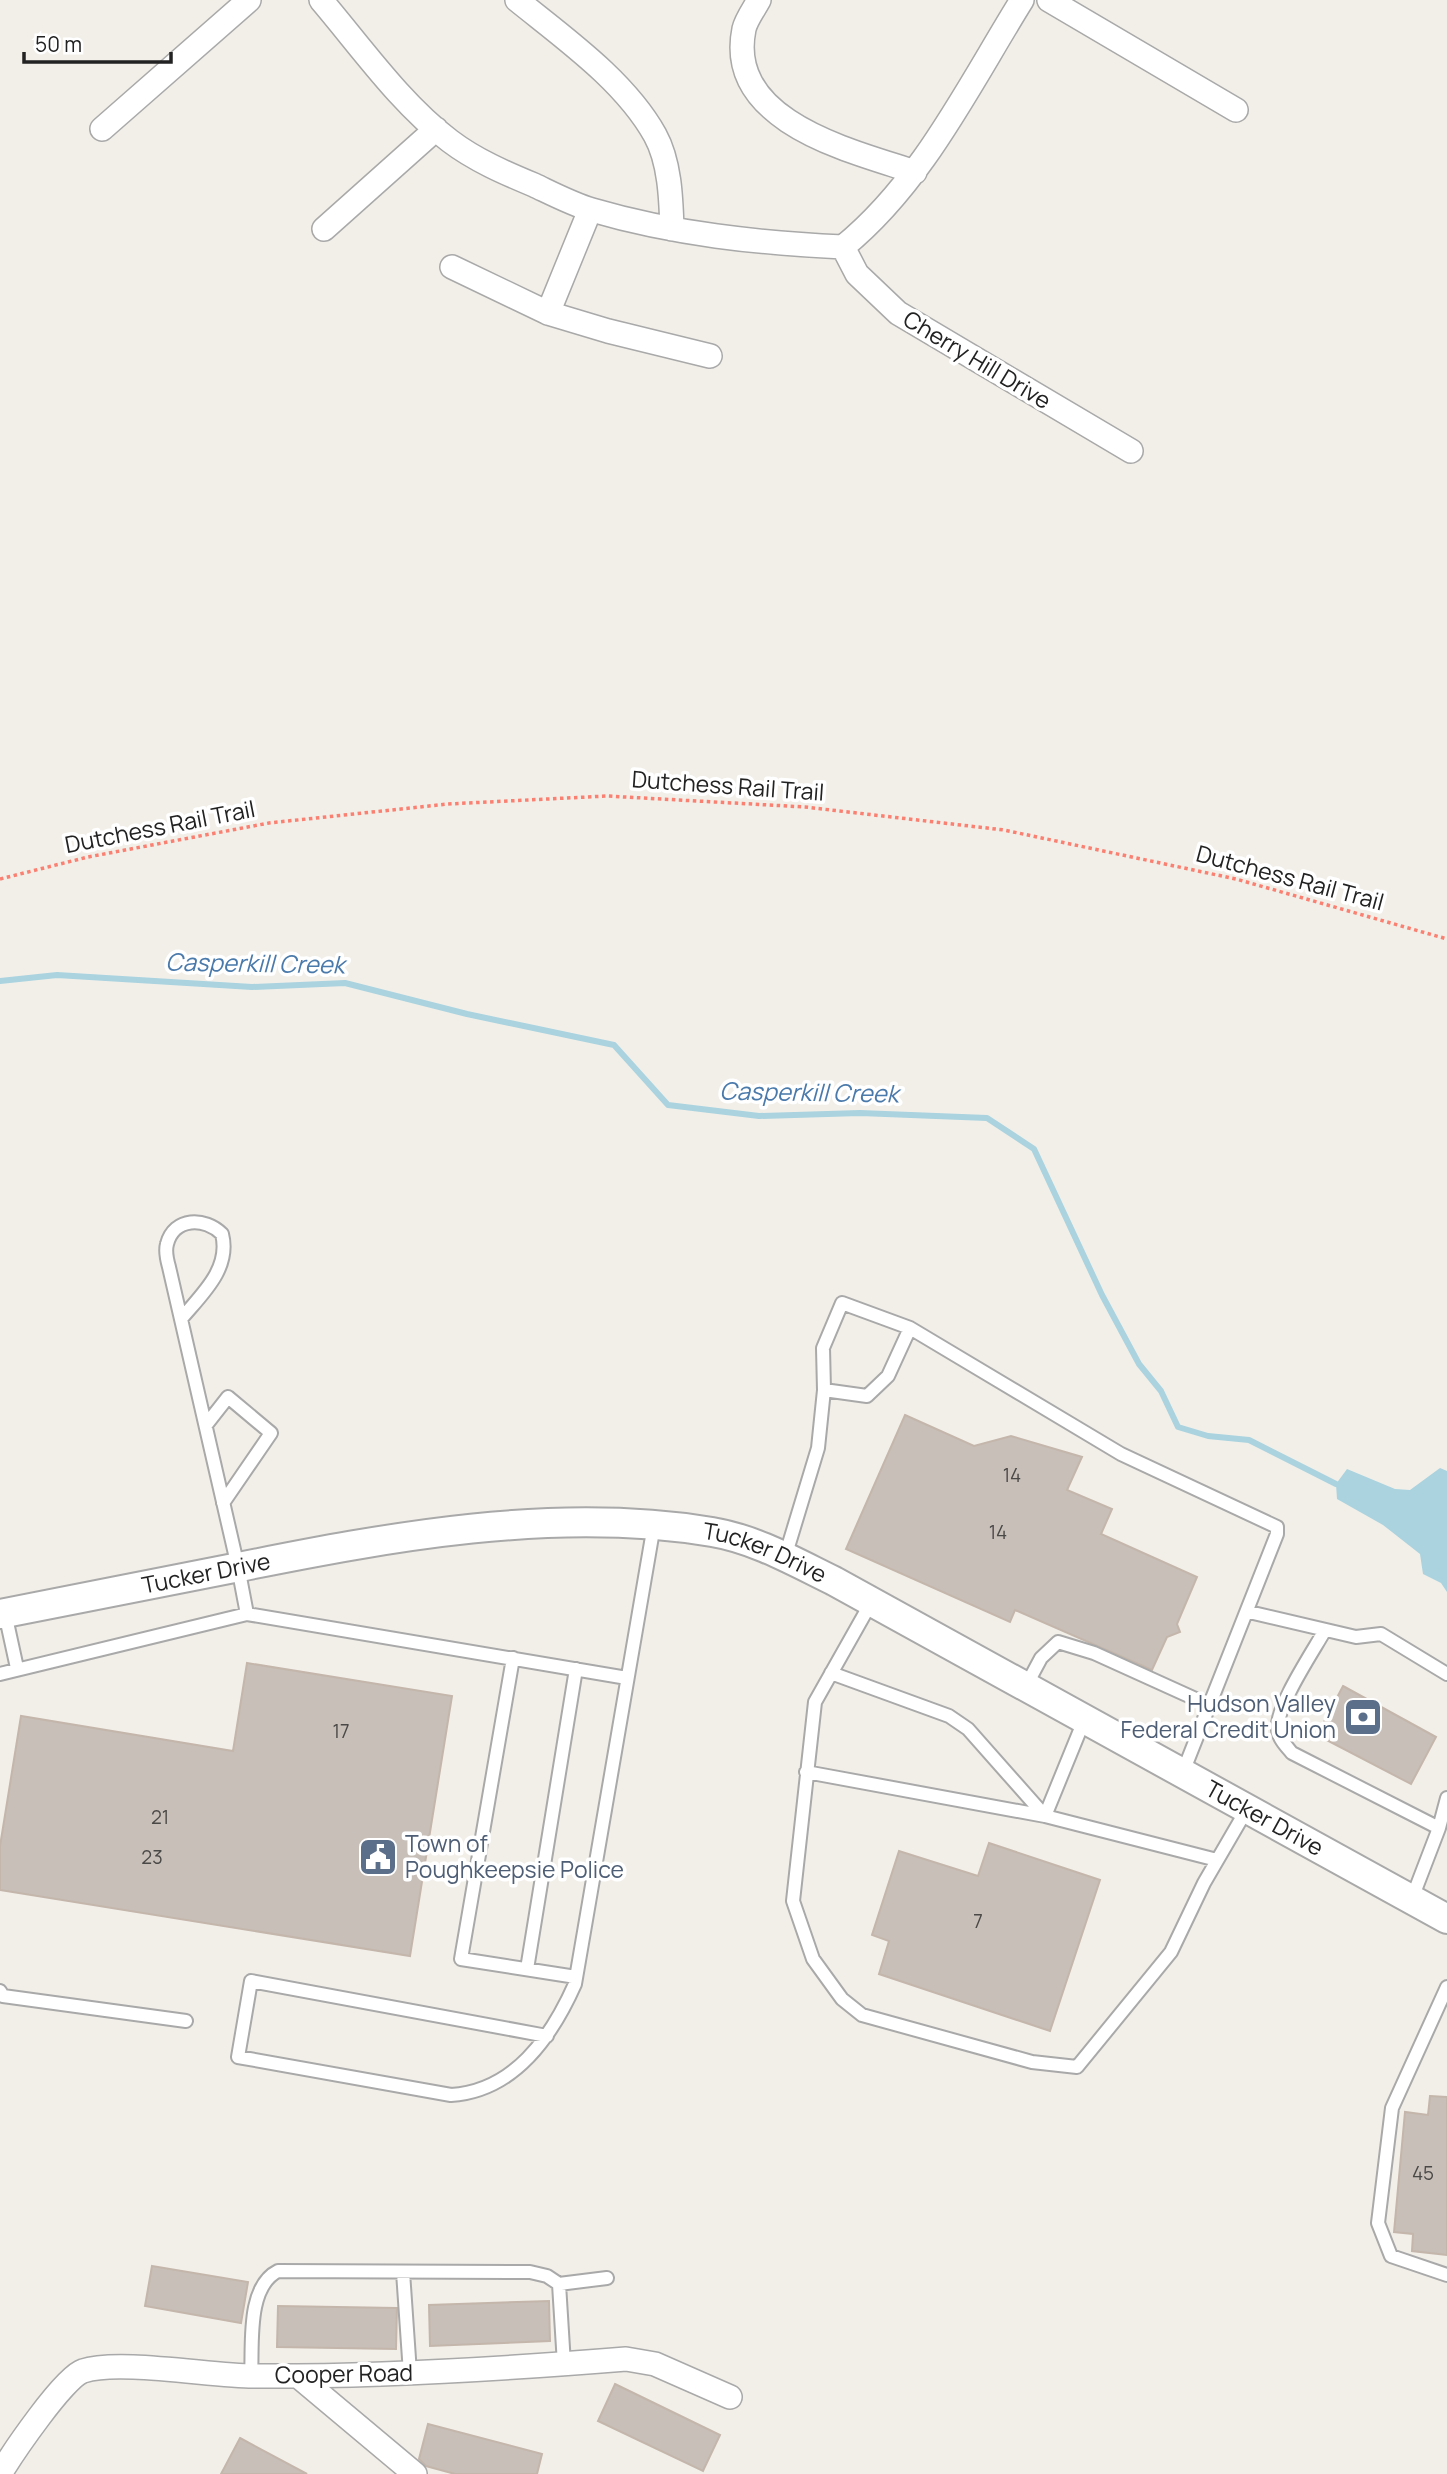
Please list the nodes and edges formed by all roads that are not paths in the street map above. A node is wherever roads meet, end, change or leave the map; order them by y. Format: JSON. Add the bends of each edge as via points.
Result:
{"nodes":[{"id":1,"x":249,"y":0,"type":"edge"},
{"id":2,"x":321,"y":0,"type":"edge"},
{"id":3,"x":517,"y":0,"type":"edge"},
{"id":4,"x":759,"y":0,"type":"edge"},
{"id":5,"x":1022,"y":0,"type":"edge"},
{"id":6,"x":1049,"y":0,"type":"edge"},
{"id":7,"x":1236,"y":110,"type":"dead end"},
{"id":8,"x":436,"y":128,"type":"junction"},
{"id":9,"x":102,"y":129,"type":"dead end"},
{"id":10,"x":915,"y":172,"type":"junction"},
{"id":11,"x":590,"y":210,"type":"junction"},
{"id":12,"x":324,"y":229,"type":"dead end"},
{"id":13,"x":672,"y":229,"type":"junction"},
{"id":14,"x":844,"y":247,"type":"junction"},
{"id":15,"x":452,"y":267,"type":"dead end"},
{"id":16,"x":548,"y":313,"type":"junction"},
{"id":17,"x":710,"y":356,"type":"dead end"},
{"id":18,"x":1131,"y":451,"type":"dead end"},
{"id":19,"x":181,"y":1319,"type":"junction"},
{"id":20,"x":910,"y":1328,"type":"junction"},
{"id":21,"x":824,"y":1390,"type":"junction"},
{"id":22,"x":206,"y":1425,"type":"junction"},
{"id":23,"x":223,"y":1503,"type":"junction"},
{"id":24,"x":654,"y":1525,"type":"junction"},
{"id":25,"x":785,"y":1557,"type":"junction"},
{"id":26,"x":238,"y":1567,"type":"junction"},
{"id":27,"x":872,"y":1601,"type":"junction"},
{"id":28,"x":1249,"y":1612,"type":"junction"},
{"id":29,"x":3,"y":1614,"type":"edge"},
{"id":30,"x":247,"y":1614,"type":"junction"},
{"id":31,"x":1325,"y":1630,"type":"junction"},
{"id":32,"x":513,"y":1658,"type":"junction"},
{"id":33,"x":17,"y":1668,"type":"junction"},
{"id":34,"x":576,"y":1669,"type":"junction"},
{"id":35,"x":831,"y":1673,"type":"junction"},
{"id":36,"x":0,"y":1674,"type":"edge"},
{"id":37,"x":1447,"y":1674,"type":"edge"},
{"id":38,"x":627,"y":1678,"type":"junction"},
{"id":39,"x":1026,"y":1686,"type":"junction"},
{"id":40,"x":1210,"y":1706,"type":"junction"},
{"id":41,"x":1085,"y":1718,"type":"junction"},
{"id":42,"x":806,"y":1772,"type":"junction"},
{"id":43,"x":1183,"y":1772,"type":"junction"},
{"id":44,"x":1447,"y":1798,"type":"edge"},
{"id":45,"x":1247,"y":1808,"type":"junction"},
{"id":46,"x":1045,"y":1816,"type":"junction"},
{"id":47,"x":1439,"y":1828,"type":"junction"},
{"id":48,"x":1217,"y":1860,"type":"junction"},
{"id":49,"x":1411,"y":1901,"type":"junction"},
{"id":50,"x":1447,"y":1919,"type":"edge"},
{"id":51,"x":527,"y":1969,"type":"junction"},
{"id":52,"x":576,"y":1977,"type":"junction"},
{"id":53,"x":1447,"y":1987,"type":"edge"},
{"id":54,"x":0,"y":1992,"type":"edge"},
{"id":55,"x":186,"y":2021,"type":"dead end"},
{"id":56,"x":547,"y":2036,"type":"junction"},
{"id":57,"x":403,"y":2272,"type":"junction"},
{"id":58,"x":1447,"y":2275,"type":"edge"},
{"id":59,"x":607,"y":2278,"type":"dead end"},
{"id":60,"x":559,"y":2284,"type":"junction"},
{"id":61,"x":564,"y":2364,"type":"junction"},
{"id":62,"x":410,"y":2373,"type":"junction"},
{"id":63,"x":251,"y":2376,"type":"junction"},
{"id":64,"x":298,"y":2376,"type":"junction"},
{"id":65,"x":730,"y":2397,"type":"dead end"},
{"id":66,"x":0,"y":2474,"type":"edge"},
{"id":67,"x":415,"y":2474,"type":"edge"}],
"edges":[{"from":1,"to":9,"type":"street"},
{"from":2,"to":8,"type":"street","via":[[397,90]]},
{"from":3,"to":13,"type":"street","via":[[608,75],[655,136],[670,188]]},
{"from":4,"to":10,"type":"street","via":[[744,29],[744,56],[756,89],[770,107],[818,140]]},
{"from":5,"to":10,"type":"street"},
{"from":6,"to":7,"type":"street"},
{"from":8,"to":11,"type":"street","via":[[480,160]]},
{"from":8,"to":12,"type":"street"},
{"from":10,"to":14,"type":"street","via":[[869,226]]},
{"from":11,"to":13,"type":"street"},
{"from":11,"to":16,"type":"street"},
{"from":13,"to":14,"type":"street","via":[[754,243]]},
{"from":14,"to":18,"type":"street","name":"Cherry Hill Drive","via":[[857,274],[898,313]]},
{"from":15,"to":16,"type":"street"},
{"from":16,"to":17,"type":"street"},
{"from":19,"to":19,"type":"lane","via":[[165,1248],[183,1224],[201,1222],[222,1234],[221,1265]]},
{"from":19,"to":22,"type":"lane"},
{"from":20,"to":21,"type":"lane","via":[[888,1377],[867,1396]]},
{"from":20,"to":21,"type":"lane","via":[[842,1303],[823,1348]]},
{"from":20,"to":28,"type":"lane","via":[[1121,1454],[1277,1527]]},
{"from":21,"to":25,"type":"lane","via":[[818,1448]]},
{"from":22,"to":23,"type":"lane"},
{"from":22,"to":23,"type":"lane","via":[[228,1397],[271,1433]]},
{"from":23,"to":26,"type":"lane"},
{"from":24,"to":25,"type":"street","name":"Tucker Drive","via":[[714,1532]]},
{"from":24,"to":26,"type":"street","name":"Tucker Drive","via":[[478,1528]]},
{"from":24,"to":38,"type":"lane"},
{"from":25,"to":27,"type":"street","name":"Tucker Drive"},
{"from":26,"to":29,"type":"street","name":"Tucker Drive"},
{"from":26,"to":30,"type":"lane"},
{"from":27,"to":35,"type":"lane"},
{"from":27,"to":39,"type":"street","name":"Tucker Drive"},
{"from":28,"to":31,"type":"lane"},
{"from":28,"to":40,"type":"lane"},
{"from":29,"to":33,"type":"lane"},
{"from":30,"to":32,"type":"lane"},
{"from":30,"to":33,"type":"lane"},
{"from":31,"to":37,"type":"lane","via":[[1356,1637],[1381,1634]]},
{"from":31,"to":47,"type":"lane","via":[[1282,1710],[1277,1727],[1281,1740],[1292,1753]]},
{"from":32,"to":34,"type":"lane"},
{"from":32,"to":51,"type":"lane","via":[[461,1959]]},
{"from":33,"to":36,"type":"lane"},
{"from":34,"to":38,"type":"lane"},
{"from":34,"to":51,"type":"lane"},
{"from":35,"to":42,"type":"lane","via":[[815,1702]]},
{"from":35,"to":46,"type":"lane","via":[[949,1716],[968,1729]]},
{"from":38,"to":52,"type":"lane"},
{"from":39,"to":40,"type":"lane","via":[[1041,1657],[1058,1642],[1094,1653]]},
{"from":39,"to":41,"type":"street","name":"Tucker Drive"},
{"from":40,"to":43,"type":"lane"},
{"from":41,"to":43,"type":"street","name":"Tucker Drive"},
{"from":41,"to":46,"type":"lane"},
{"from":42,"to":46,"type":"lane"},
{"from":42,"to":48,"type":"lane","via":[[793,1901],[813,1959],[842,1999],[862,2015],[1032,2062],[1077,2067],[1171,1952]]},
{"from":43,"to":45,"type":"street","name":"Tucker Drive"},
{"from":44,"to":47,"type":"lane"},
{"from":45,"to":48,"type":"lane"},
{"from":45,"to":49,"type":"street","name":"Tucker Drive"},
{"from":46,"to":48,"type":"lane"},
{"from":47,"to":49,"type":"lane"},
{"from":49,"to":50,"type":"street","name":"Tucker Drive"},
{"from":51,"to":52,"type":"lane"},
{"from":52,"to":56,"type":"lane"},
{"from":53,"to":58,"type":"lane","via":[[1392,2108],[1378,2223],[1391,2256]]},
{"from":54,"to":55,"type":"lane"},
{"from":56,"to":56,"type":"lane","via":[[513,2073],[493,2086],[467,2094],[451,2095],[238,2057],[251,1981]]},
{"from":57,"to":60,"type":"lane","via":[[530,2272]]},
{"from":57,"to":62,"type":"lane"},
{"from":57,"to":63,"type":"lane","via":[[272,2274],[258,2298]]},
{"from":59,"to":60,"type":"lane"},
{"from":60,"to":61,"type":"lane"},
{"from":61,"to":62,"type":"street","name":"Cooper Road"},
{"from":61,"to":65,"type":"street","name":"Cooper Road","via":[[626,2359],[655,2364]]},
{"from":62,"to":64,"type":"street","name":"Cooper Road"},
{"from":63,"to":64,"type":"street","name":"Cooper Road"},
{"from":63,"to":66,"type":"street","name":"Cooper Road","via":[[85,2370],[56,2396]]},
{"from":64,"to":67,"type":"street"}]}
